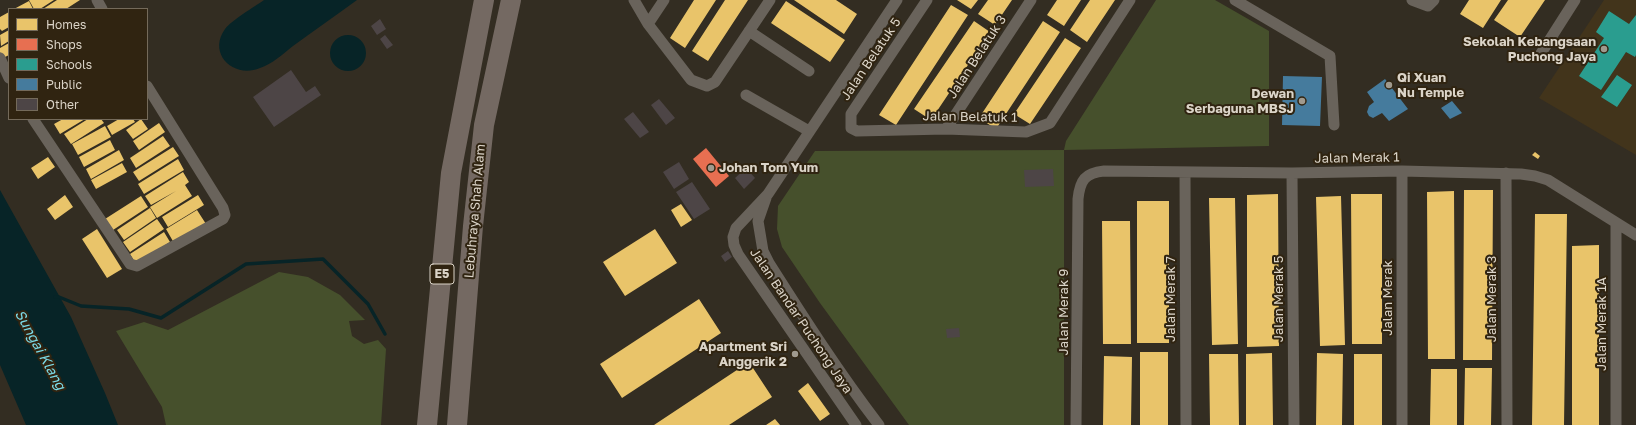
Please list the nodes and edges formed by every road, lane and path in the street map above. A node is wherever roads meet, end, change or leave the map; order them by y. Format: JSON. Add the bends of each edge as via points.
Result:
{"nodes":[{"id":1,"x":484,"y":0,"type":"edge"},
{"id":2,"x":511,"y":0,"type":"edge"},
{"id":3,"x":634,"y":0,"type":"edge"},
{"id":4,"x":664,"y":0,"type":"edge"},
{"id":5,"x":770,"y":0,"type":"edge"},
{"id":6,"x":897,"y":0,"type":"edge"},
{"id":7,"x":927,"y":0,"type":"edge"},
{"id":8,"x":1031,"y":0,"type":"edge"},
{"id":9,"x":1130,"y":0,"type":"edge"},
{"id":10,"x":1234,"y":0,"type":"edge"},
{"id":11,"x":1412,"y":0,"type":"edge"},
{"id":12,"x":1434,"y":0,"type":"edge"},
{"id":13,"x":1575,"y":0,"type":"edge"},
{"id":14,"x":648,"y":24,"type":"junction"},
{"id":15,"x":750,"y":31,"type":"junction"},
{"id":16,"x":1540,"y":55,"type":"dead end"},
{"id":17,"x":0,"y":58,"type":"edge"},
{"id":18,"x":809,"y":71,"type":"dead end"},
{"id":19,"x":8,"y":76,"type":"edge"},
{"id":20,"x":148,"y":88,"type":"edge"},
{"id":21,"x":746,"y":94,"type":"dead end"},
{"id":22,"x":850,"y":114,"type":"joint"},
{"id":23,"x":34,"y":120,"type":"edge"},
{"id":24,"x":1334,"y":125,"type":"dead end"},
{"id":25,"x":946,"y":129,"type":"junction"},
{"id":26,"x":809,"y":131,"type":"junction"},
{"id":27,"x":1402,"y":171,"type":"junction"},
{"id":28,"x":1185,"y":172,"type":"junction"},
{"id":29,"x":1292,"y":173,"type":"junction"},
{"id":30,"x":1506,"y":173,"type":"junction"},
{"id":31,"x":768,"y":194,"type":"junction"},
{"id":32,"x":1078,"y":199,"type":"joint"},
{"id":33,"x":1616,"y":223,"type":"junction"},
{"id":34,"x":1636,"y":235,"type":"edge"},
{"id":35,"x":427,"y":425,"type":"edge"},
{"id":36,"x":457,"y":425,"type":"edge"},
{"id":37,"x":856,"y":425,"type":"edge"},
{"id":38,"x":879,"y":425,"type":"edge"},
{"id":39,"x":1076,"y":425,"type":"edge"},
{"id":40,"x":1186,"y":425,"type":"edge"},
{"id":41,"x":1294,"y":425,"type":"edge"},
{"id":42,"x":1402,"y":425,"type":"edge"},
{"id":43,"x":1507,"y":425,"type":"edge"},
{"id":44,"x":1616,"y":425,"type":"edge"}],
"edges":[{"from":1,"to":35,"type":"highway","name":"Lebuhraya Shah Alam","number":"E5","via":[[451,174]]},
{"from":2,"to":36,"type":"highway","name":"Lebuhraya Shah Alam","number":"E5","via":[[484,125]]},
{"from":3,"to":14,"type":"street"},
{"from":4,"to":14,"type":"street"},
{"from":5,"to":15,"type":"street"},
{"from":6,"to":26,"type":"street","name":"Jalan Bandar Puchong Jaya"},
{"from":7,"to":22,"type":"street","name":"Jalan Belatuk 5"},
{"from":8,"to":25,"type":"street","name":"Jalan Belatuk 3"},
{"from":9,"to":25,"type":"street","name":"Jalan Belatuk 1","via":[[1050,123],[1026,132]]},
{"from":10,"to":24,"type":"street","via":[[1330,56]]},
{"from":11,"to":12,"type":"street","via":[[1428,6]]},
{"from":13,"to":16,"type":"street"},
{"from":14,"to":15,"type":"street","via":[[691,80],[707,86],[715,82]]},
{"from":15,"to":18,"type":"street"},
{"from":17,"to":19,"type":"street"},
{"from":20,"to":23,"type":"street","via":[[226,215],[137,266],[130,264]]},
{"from":21,"to":26,"type":"street"},
{"from":22,"to":25,"type":"street","name":"Jalan Belatuk 1","via":[[851,128],[857,131]]},
{"from":26,"to":31,"type":"street","name":"Jalan Bandar Puchong Jaya"},
{"from":27,"to":29,"type":"street","name":"Jalan Merak 1"},
{"from":27,"to":30,"type":"street","name":"Jalan Merak 1"},
{"from":27,"to":42,"type":"street","name":"Jalan Merak"},
{"from":28,"to":29,"type":"street","name":"Jalan Merak 1"},
{"from":28,"to":32,"type":"street","name":"Jalan Merak 1","via":[[1095,172],[1082,182]]},
{"from":28,"to":40,"type":"street","name":"Jalan Merak 7"},
{"from":29,"to":41,"type":"street","name":"Jalan Merak 5"},
{"from":30,"to":33,"type":"street","name":"Jalan Merak 1","via":[[1548,180]]},
{"from":30,"to":43,"type":"street","name":"Jalan Merak 3"},
{"from":31,"to":37,"type":"street","name":"Jalan Bandar Puchong Jaya","via":[[736,228],[734,245]]},
{"from":31,"to":38,"type":"street","name":"Jalan Bandar Puchong Jaya","via":[[758,222],[763,251],[817,340]]},
{"from":32,"to":39,"type":"street","name":"Jalan Merak 9"},
{"from":33,"to":34,"type":"street","name":"Jalan Merak 1"},
{"from":33,"to":44,"type":"street","name":"Jalan Merak 1A"}]}
